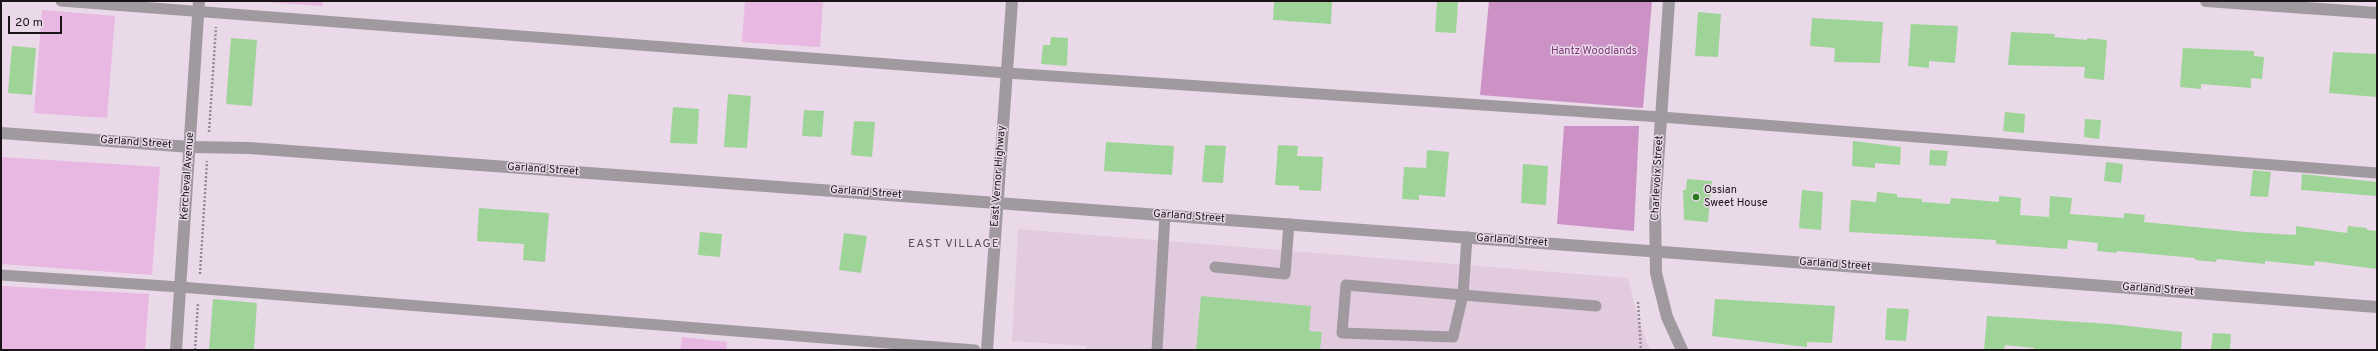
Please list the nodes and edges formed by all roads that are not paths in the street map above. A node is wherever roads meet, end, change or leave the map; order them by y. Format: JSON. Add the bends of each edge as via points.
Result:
{"nodes":[{"id":1,"x":61,"y":1,"type":"edge"},
{"id":2,"x":1012,"y":1,"type":"edge"},
{"id":3,"x":1669,"y":1,"type":"edge"},
{"id":4,"x":2206,"y":1,"type":"edge"},
{"id":5,"x":199,"y":6,"type":"edge"},
{"id":6,"x":2377,"y":12,"type":"edge"},
{"id":7,"x":1007,"y":73,"type":"junction"},
{"id":8,"x":1661,"y":117,"type":"junction"},
{"id":9,"x":1,"y":132,"type":"edge"},
{"id":10,"x":191,"y":147,"type":"junction"},
{"id":11,"x":2377,"y":173,"type":"edge"},
{"id":12,"x":998,"y":203,"type":"junction"},
{"id":13,"x":1165,"y":215,"type":"junction"},
{"id":14,"x":1289,"y":224,"type":"junction"},
{"id":15,"x":1467,"y":237,"type":"junction"},
{"id":16,"x":1656,"y":251,"type":"junction"},
{"id":17,"x":1215,"y":267,"type":"dead end"},
{"id":18,"x":1,"y":275,"type":"edge"},
{"id":19,"x":180,"y":287,"type":"junction"},
{"id":20,"x":1463,"y":295,"type":"junction"},
{"id":21,"x":1596,"y":306,"type":"dead end"},
{"id":22,"x":2377,"y":307,"type":"edge"},
{"id":23,"x":176,"y":350,"type":"edge"},
{"id":24,"x":975,"y":350,"type":"edge"},
{"id":25,"x":987,"y":350,"type":"edge"},
{"id":26,"x":1157,"y":350,"type":"edge"},
{"id":27,"x":1682,"y":350,"type":"edge"}],
"edges":[{"from":1,"to":5,"type":"lane"},
{"from":2,"to":7,"type":"street","name":"East Vernor Highway"},
{"from":3,"to":8,"type":"street","name":"Charlevoix Street"},
{"from":4,"to":6,"type":"street"},
{"from":5,"to":7,"type":"lane","via":[[217,12]]},
{"from":5,"to":10,"type":"street","name":"Kercheval Avenue"},
{"from":7,"to":8,"type":"lane"},
{"from":7,"to":12,"type":"street","name":"East Vernor Highway"},
{"from":8,"to":11,"type":"lane"},
{"from":8,"to":16,"type":"street","name":"Charlevoix Street","via":[[1655,207]]},
{"from":9,"to":10,"type":"street","name":"Garland Street"},
{"from":10,"to":12,"type":"street","name":"Garland Street","via":[[249,148]]},
{"from":10,"to":19,"type":"street","name":"Kercheval Avenue"},
{"from":12,"to":13,"type":"street","name":"Garland Street"},
{"from":12,"to":25,"type":"street","name":"East Vernor Highway"},
{"from":13,"to":14,"type":"street","name":"Garland Street"},
{"from":13,"to":26,"type":"lane"},
{"from":14,"to":15,"type":"street","name":"Garland Street"},
{"from":14,"to":17,"type":"lane","via":[[1285,274]]},
{"from":15,"to":16,"type":"street","name":"Garland Street"},
{"from":15,"to":20,"type":"lane"},
{"from":16,"to":22,"type":"street","name":"Garland Street"},
{"from":16,"to":27,"type":"street","name":"Charlevoix Street","via":[[1656,274],[1667,317]]},
{"from":18,"to":19,"type":"lane"},
{"from":19,"to":23,"type":"street","name":"Kercheval Avenue"},
{"from":19,"to":24,"type":"lane"},
{"from":20,"to":20,"type":"lane","via":[[1346,285],[1342,333],[1453,337]]},
{"from":20,"to":21,"type":"lane"}]}
